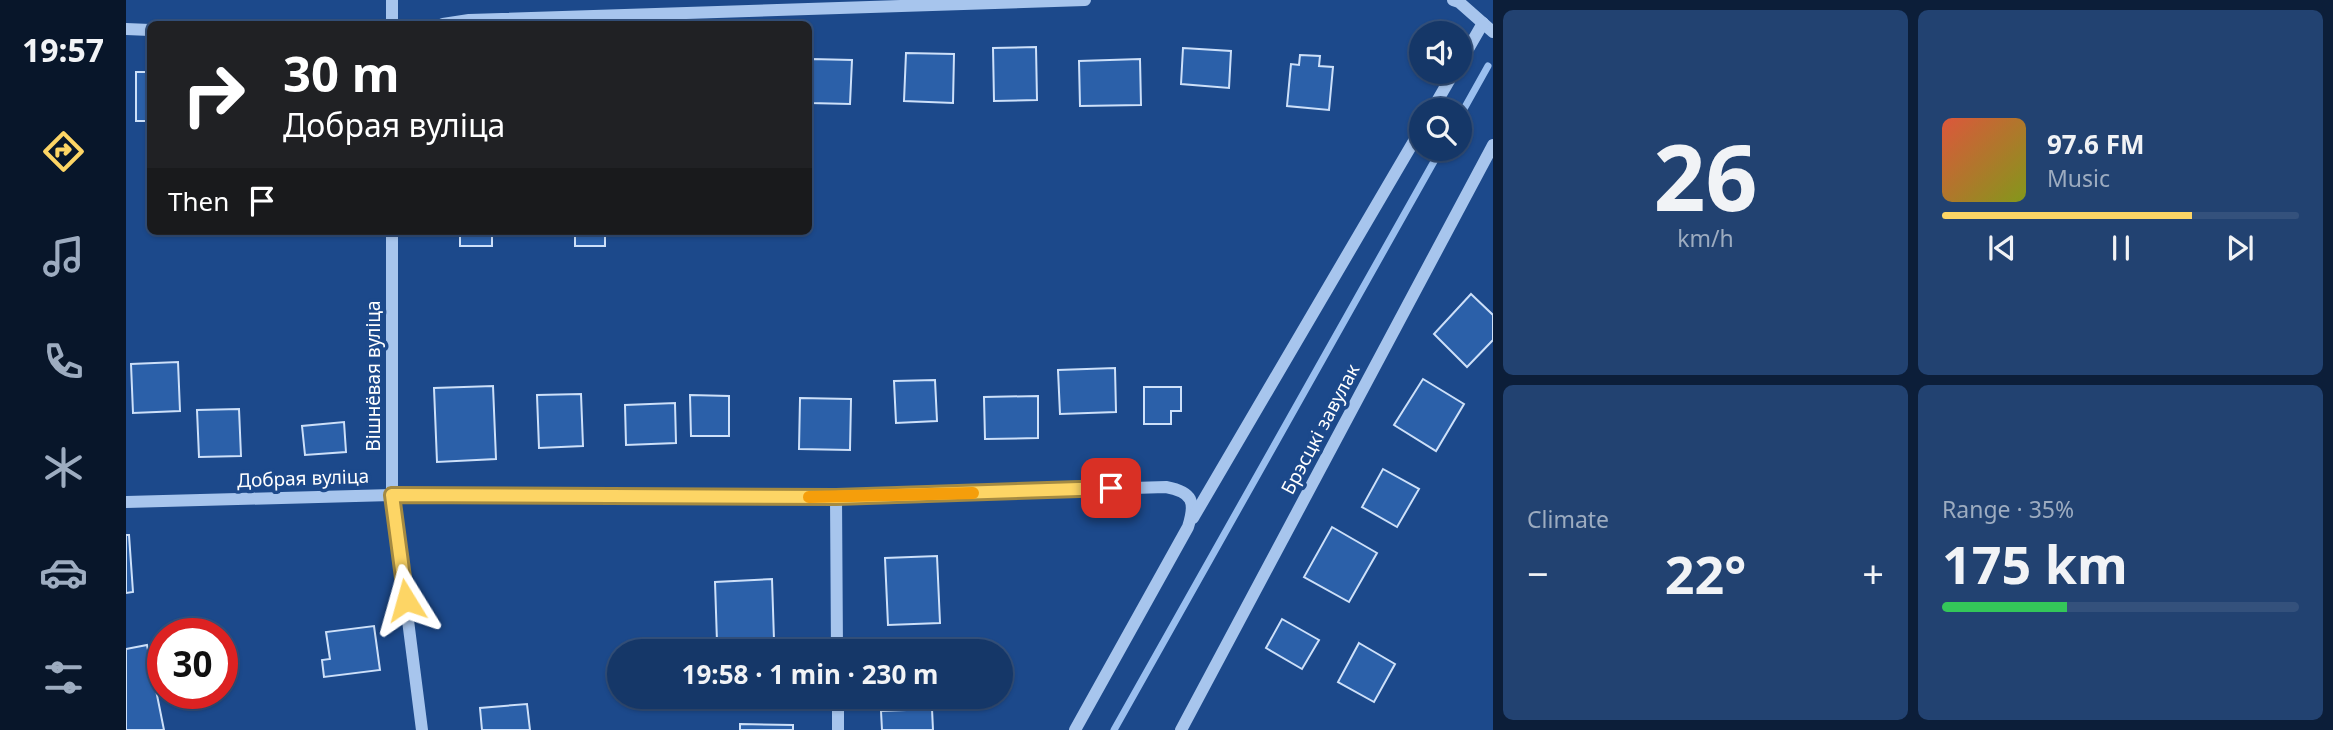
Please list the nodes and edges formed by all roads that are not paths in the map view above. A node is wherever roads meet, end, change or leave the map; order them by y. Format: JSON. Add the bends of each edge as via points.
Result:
{"nodes":[{"id":1,"x":392,"y":0,"type":"edge"},
{"id":2,"x":1085,"y":0,"type":"edge"},
{"id":3,"x":1456,"y":1,"type":"edge"},
{"id":4,"x":392,"y":21,"type":"edge"},
{"id":5,"x":462,"y":21,"type":"edge"},
{"id":6,"x":1488,"y":27,"type":"edge"},
{"id":7,"x":126,"y":29,"type":"edge"},
{"id":8,"x":147,"y":30,"type":"edge"},
{"id":9,"x":1472,"y":48,"type":"edge"},
{"id":10,"x":1493,"y":145,"type":"edge"},
{"id":11,"x":1409,"y":149,"type":"edge"},
{"id":12,"x":392,"y":235,"type":"edge"},
{"id":13,"x":392,"y":495,"type":"junction"},
{"id":14,"x":836,"y":497,"type":"junction"},
{"id":15,"x":126,"y":502,"type":"edge"},
{"id":16,"x":1188,"y":527,"type":"junction"},
{"id":17,"x":837,"y":639,"type":"edge"},
{"id":18,"x":838,"y":709,"type":"edge"},
{"id":19,"x":422,"y":730,"type":"edge"},
{"id":20,"x":838,"y":730,"type":"edge"},
{"id":21,"x":1075,"y":730,"type":"edge"},
{"id":22,"x":1181,"y":730,"type":"edge"}],
"edges":[{"from":1,"to":4,"type":"street"},
{"from":2,"to":5,"type":"street"},
{"from":3,"to":6,"type":"street"},
{"from":6,"to":9,"type":"street"},
{"from":7,"to":8,"type":"street"},
{"from":10,"to":22,"type":"street","name":"Брэсцкі завулак"},
{"from":11,"to":16,"type":"street"},
{"from":12,"to":13,"type":"street","name":"Вішнёвая вуліца"},
{"from":13,"to":14,"type":"street","name":"Добрая вуліца"},
{"from":13,"to":15,"type":"street","name":"Добрая вуліца"},
{"from":13,"to":19,"type":"street","name":"Вішнёвая вуліца"},
{"from":14,"to":16,"type":"street","name":"Добрая вуліца","via":[[1167,487],[1182,490],[1191,499]]},
{"from":14,"to":17,"type":"street"},
{"from":16,"to":21,"type":"street"},
{"from":18,"to":20,"type":"street"}]}
